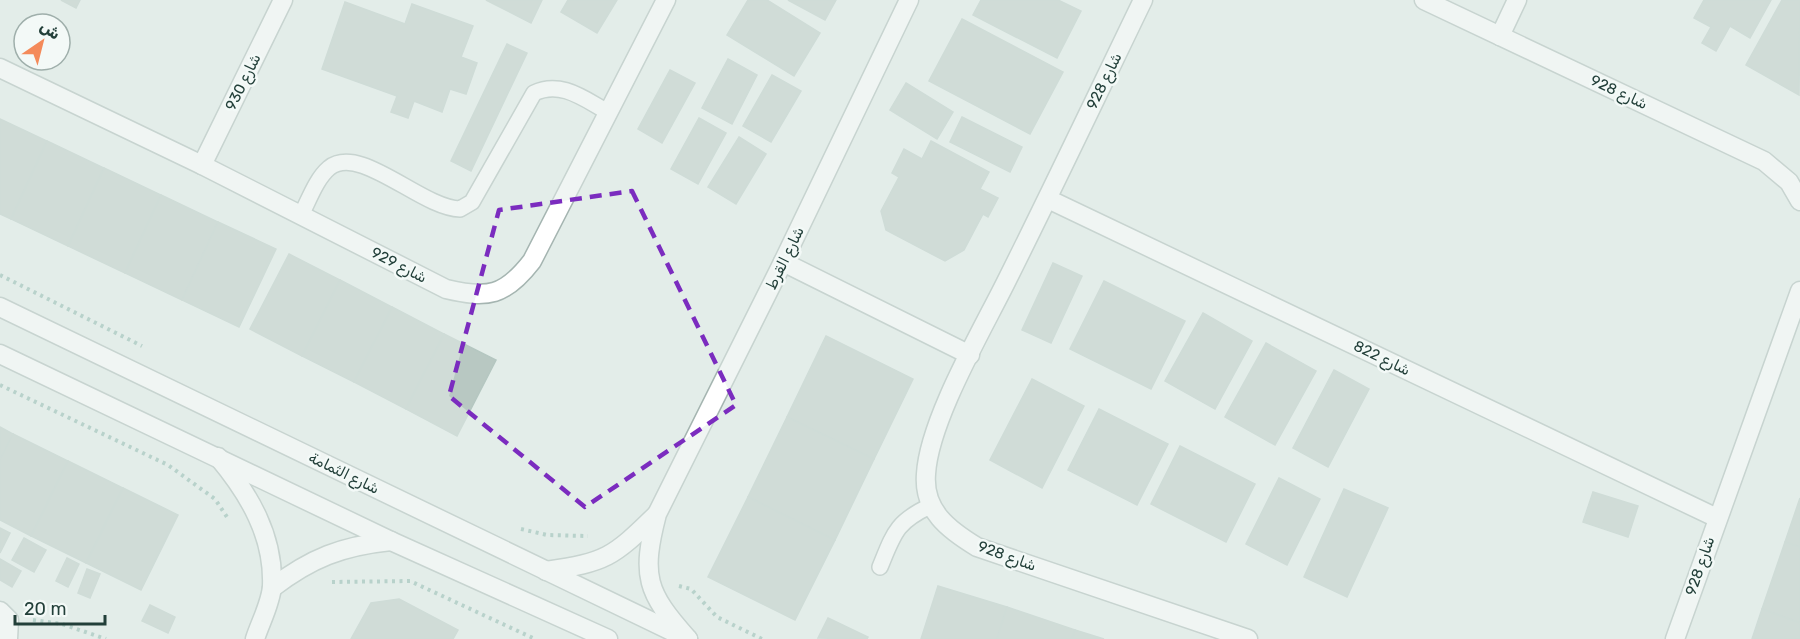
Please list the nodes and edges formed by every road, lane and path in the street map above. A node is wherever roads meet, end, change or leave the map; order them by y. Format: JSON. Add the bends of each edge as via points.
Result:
{"nodes":[{"id":1,"x":283,"y":0,"type":"edge"},
{"id":2,"x":666,"y":0,"type":"edge"},
{"id":3,"x":909,"y":0,"type":"edge"},
{"id":4,"x":1143,"y":0,"type":"edge"},
{"id":5,"x":1424,"y":0,"type":"edge"},
{"id":6,"x":1517,"y":0,"type":"edge"},
{"id":7,"x":1500,"y":36,"type":"junction"},
{"id":8,"x":0,"y":68,"type":"edge"},
{"id":9,"x":608,"y":112,"type":"junction"},
{"id":10,"x":202,"y":165,"type":"junction"},
{"id":11,"x":1048,"y":199,"type":"junction"},
{"id":12,"x":1800,"y":201,"type":"edge"},
{"id":13,"x":301,"y":215,"type":"junction"},
{"id":14,"x":783,"y":262,"type":"junction"},
{"id":15,"x":0,"y":275,"type":"edge"},
{"id":16,"x":1800,"y":291,"type":"edge"},
{"id":17,"x":0,"y":307,"type":"edge"},
{"id":18,"x":148,"y":348,"type":"dead end"},
{"id":19,"x":0,"y":354,"type":"edge"},
{"id":20,"x":970,"y":355,"type":"junction"},
{"id":21,"x":218,"y":456,"type":"junction"},
{"id":22,"x":930,"y":506,"type":"junction"},
{"id":23,"x":657,"y":514,"type":"junction"},
{"id":24,"x":1717,"y":518,"type":"junction"},
{"id":25,"x":517,"y":528,"type":"dead end"},
{"id":26,"x":391,"y":541,"type":"junction"},
{"id":27,"x":616,"y":552,"type":"junction"},
{"id":28,"x":880,"y":567,"type":"dead end"},
{"id":29,"x":546,"y":571,"type":"junction"},
{"id":30,"x":647,"y":577,"type":"junction"},
{"id":31,"x":272,"y":588,"type":"junction"},
{"id":32,"x":4,"y":616,"type":"edge"},
{"id":33,"x":8,"y":639,"type":"edge"},
{"id":34,"x":106,"y":639,"type":"edge"},
{"id":35,"x":255,"y":639,"type":"edge"},
{"id":36,"x":608,"y":639,"type":"edge"},
{"id":37,"x":688,"y":639,"type":"edge"},
{"id":38,"x":762,"y":639,"type":"edge"},
{"id":39,"x":1248,"y":639,"type":"edge"},
{"id":40,"x":1675,"y":639,"type":"edge"}],
"edges":[{"from":1,"to":10,"type":"street","name":"شارع 930"},
{"from":2,"to":9,"type":"street","name":"شارع 929"},
{"from":3,"to":14,"type":"street","name":"شارع القرط"},
{"from":4,"to":11,"type":"street","name":"شارع 928"},
{"from":5,"to":7,"type":"street","name":"شارع 928"},
{"from":6,"to":7,"type":"street"},
{"from":7,"to":12,"type":"street","name":"شارع 928","via":[[1764,161],[1789,182]]},
{"from":8,"to":10,"type":"street","name":"شارع 929"},
{"from":9,"to":13,"type":"lane","via":[[558,87],[545,87],[534,93],[472,202],[460,209],[437,205],[369,166],[339,162],[321,177]]},
{"from":9,"to":13,"type":"street","name":"شارع 929","via":[[532,261],[518,279],[499,291],[473,296],[446,289]]},
{"from":10,"to":13,"type":"street","name":"شارع 929"},
{"from":11,"to":20,"type":"street","name":"شارع 928"},
{"from":11,"to":24,"type":"street","name":"شارع 822"},
{"from":14,"to":20,"type":"street"},
{"from":14,"to":23,"type":"street","name":"شارع القرط"},
{"from":15,"to":18,"type":"path"},
{"from":16,"to":24,"type":"street","name":"شارع 928"},
{"from":17,"to":29,"type":"street","name":"شارع الثمامة"},
{"from":19,"to":21,"type":"street"},
{"from":20,"to":22,"type":"street","name":"شارع 928","via":[[935,433],[926,475]]},
{"from":21,"to":26,"type":"street"},
{"from":21,"to":31,"type":"street","via":[[241,484],[259,516],[269,551]]},
{"from":22,"to":28,"type":"lane","via":[[906,518]]},
{"from":22,"to":39,"type":"street","name":"شارع 928","via":[[948,529],[977,547]]},
{"from":23,"to":27,"type":"street","name":"شارع القرط"},
{"from":23,"to":30,"type":"street","name":"شارع القرط"},
{"from":24,"to":40,"type":"street","name":"شارع 928"},
{"from":25,"to":27,"type":"path","via":[[547,535],[591,536]]},
{"from":26,"to":31,"type":"street","via":[[358,544],[327,553]]},
{"from":26,"to":36,"type":"street"},
{"from":27,"to":29,"type":"street","name":"شارع القرط","via":[[586,565]]},
{"from":29,"to":37,"type":"street","name":"شارع الثمامة"},
{"from":30,"to":37,"type":"street","name":"شارع القرط","via":[[661,608]]},
{"from":30,"to":38,"type":"path","via":[[691,589],[717,617]]},
{"from":31,"to":35,"type":"street"},
{"from":32,"to":33,"type":"street"},
{"from":32,"to":34,"type":"path","via":[[62,624]]}]}
